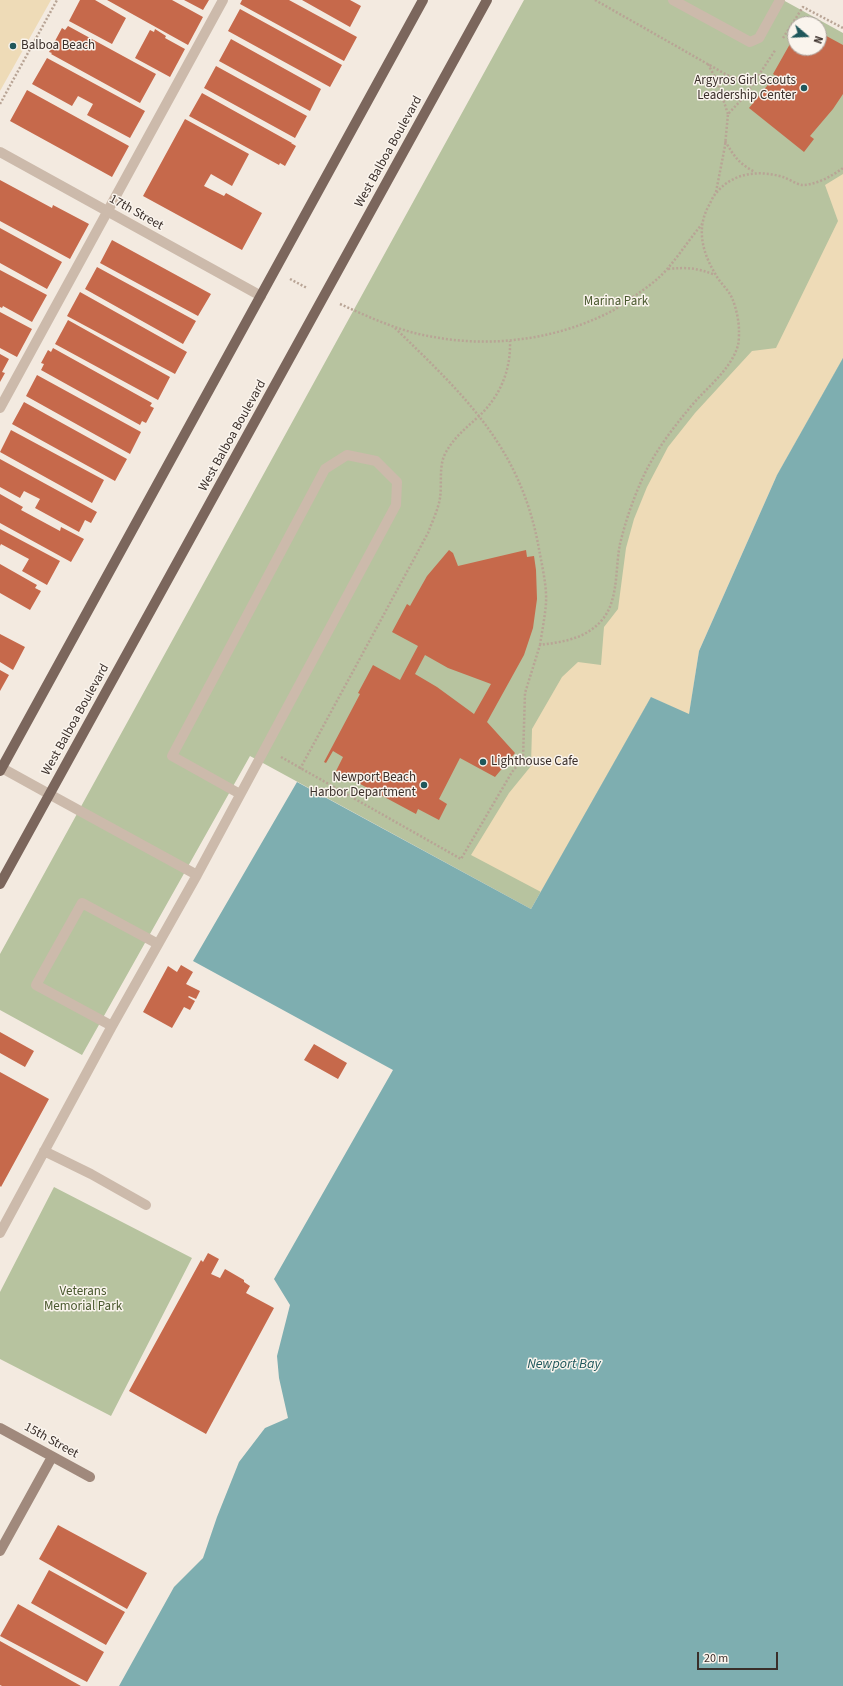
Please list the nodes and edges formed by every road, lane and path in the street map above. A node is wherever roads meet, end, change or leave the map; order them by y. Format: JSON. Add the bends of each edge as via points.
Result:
{"nodes":[{"id":1,"x":57,"y":0,"type":"edge"},
{"id":2,"x":223,"y":0,"type":"edge"},
{"id":3,"x":423,"y":0,"type":"edge"},
{"id":4,"x":487,"y":0,"type":"edge"},
{"id":5,"x":595,"y":0,"type":"edge"},
{"id":6,"x":672,"y":0,"type":"edge"},
{"id":7,"x":780,"y":0,"type":"edge"},
{"id":8,"x":843,"y":28,"type":"edge"},
{"id":9,"x":782,"y":39,"type":"dead end"},
{"id":10,"x":779,"y":45,"type":"dead end"},
{"id":11,"x":708,"y":64,"type":"junction"},
{"id":12,"x":757,"y":79,"type":"junction"},
{"id":13,"x":0,"y":104,"type":"edge"},
{"id":14,"x":728,"y":114,"type":"junction"},
{"id":15,"x":725,"y":141,"type":"junction"},
{"id":16,"x":0,"y":152,"type":"edge"},
{"id":17,"x":843,"y":168,"type":"edge"},
{"id":18,"x":758,"y":174,"type":"junction"},
{"id":19,"x":716,"y":192,"type":"junction"},
{"id":20,"x":107,"y":212,"type":"junction"},
{"id":21,"x":703,"y":222,"type":"junction"},
{"id":22,"x":668,"y":269,"type":"junction"},
{"id":23,"x":275,"y":270,"type":"junction"},
{"id":24,"x":716,"y":276,"type":"junction"},
{"id":25,"x":261,"y":296,"type":"junction"},
{"id":26,"x":323,"y":297,"type":"junction"},
{"id":27,"x":395,"y":328,"type":"junction"},
{"id":28,"x":510,"y":341,"type":"junction"},
{"id":29,"x":0,"y":408,"type":"edge"},
{"id":30,"x":480,"y":416,"type":"junction"},
{"id":31,"x":540,"y":645,"type":"junction"},
{"id":32,"x":265,"y":748,"type":"junction"},
{"id":33,"x":1,"y":769,"type":"edge"},
{"id":34,"x":300,"y":769,"type":"junction"},
{"id":35,"x":49,"y":794,"type":"junction"},
{"id":36,"x":240,"y":794,"type":"junction"},
{"id":37,"x":197,"y":875,"type":"junction"},
{"id":38,"x":0,"y":884,"type":"edge"},
{"id":39,"x":158,"y":944,"type":"junction"},
{"id":40,"x":112,"y":1026,"type":"junction"},
{"id":41,"x":44,"y":1151,"type":"junction"},
{"id":42,"x":146,"y":1205,"type":"dead end"},
{"id":43,"x":0,"y":1233,"type":"edge"},
{"id":44,"x":0,"y":1428,"type":"edge"},
{"id":45,"x":52,"y":1457,"type":"junction"},
{"id":46,"x":90,"y":1477,"type":"dead end"},
{"id":47,"x":0,"y":1551,"type":"edge"}],
"edges":[{"from":1,"to":13,"type":"path"},
{"from":2,"to":20,"type":"street"},
{"from":3,"to":23,"type":"main road"},
{"from":4,"to":26,"type":"main road","name":"West Balboa Boulevard"},
{"from":5,"to":11,"type":"path"},
{"from":6,"to":7,"type":"street","via":[[750,42],[759,38]]},
{"from":8,"to":9,"type":"path","via":[[803,8]]},
{"from":10,"to":12,"type":"path"},
{"from":11,"to":12,"type":"path","via":[[742,80]]},
{"from":11,"to":14,"type":"path","via":[[719,86]]},
{"from":12,"to":14,"type":"path"},
{"from":14,"to":15,"type":"path"},
{"from":15,"to":18,"type":"path","via":[[744,166]]},
{"from":15,"to":19,"type":"path"},
{"from":16,"to":20,"type":"street","name":"17th Street"},
{"from":17,"to":18,"type":"path","via":[[820,181],[802,185],[784,177]]},
{"from":18,"to":19,"type":"path","via":[[748,173],[730,181]]},
{"from":19,"to":21,"type":"path"},
{"from":20,"to":25,"type":"street","name":"17th Street"},
{"from":20,"to":29,"type":"street"},
{"from":21,"to":22,"type":"path"},
{"from":21,"to":24,"type":"path","via":[[701,232],[704,253]]},
{"from":22,"to":24,"type":"path","via":[[688,267]]},
{"from":22,"to":28,"type":"path","via":[[643,290],[611,311],[580,325],[546,335]]},
{"from":23,"to":25,"type":"main road"},
{"from":23,"to":26,"type":"path"},
{"from":24,"to":31,"type":"path","via":[[731,297],[739,324],[738,344],[729,363],[689,408],[647,469],[626,520],[610,608],[589,631],[567,641]]},
{"from":25,"to":33,"type":"main road"},
{"from":26,"to":27,"type":"path"},
{"from":26,"to":35,"type":"main road","name":"West Balboa Boulevard","via":[[311,323]]},
{"from":27,"to":28,"type":"path","via":[[434,337]]},
{"from":27,"to":30,"type":"path","via":[[457,389]]},
{"from":28,"to":30,"type":"path","via":[[510,357],[501,389]]},
{"from":30,"to":31,"type":"path","via":[[499,442],[513,469],[535,525],[546,602]]},
{"from":30,"to":34,"type":"path","via":[[450,444],[444,457],[440,500],[428,533]]},
{"from":31,"to":34,"type":"path","via":[[524,693],[522,759],[461,859]]},
{"from":32,"to":34,"type":"path"},
{"from":32,"to":36,"type":"street"},
{"from":32,"to":36,"type":"street","via":[[396,505],[397,482],[376,461],[347,455],[325,470],[172,756]]},
{"from":33,"to":35,"type":"street"},
{"from":35,"to":37,"type":"street"},
{"from":35,"to":38,"type":"main road","name":"West Balboa Boulevard"},
{"from":36,"to":37,"type":"street"},
{"from":37,"to":39,"type":"street"},
{"from":39,"to":40,"type":"street"},
{"from":39,"to":40,"type":"street","via":[[82,903],[47,965],[36,985]]},
{"from":40,"to":41,"type":"street"},
{"from":41,"to":42,"type":"street"},
{"from":41,"to":43,"type":"street"},
{"from":44,"to":45,"type":"street","name":"15th Street"},
{"from":45,"to":46,"type":"street","name":"15th Street"},
{"from":45,"to":47,"type":"street"}]}
